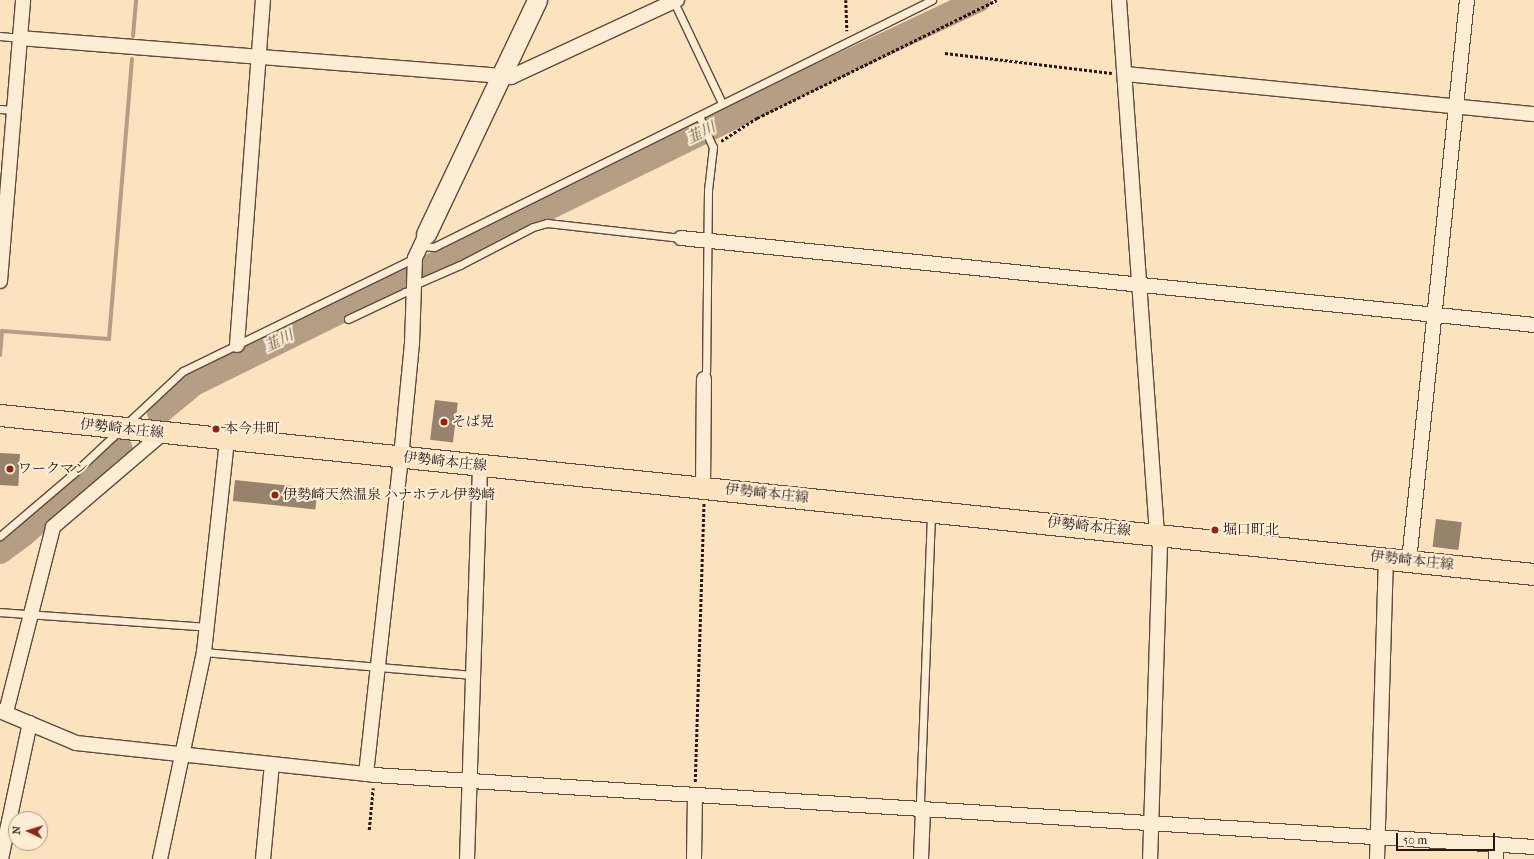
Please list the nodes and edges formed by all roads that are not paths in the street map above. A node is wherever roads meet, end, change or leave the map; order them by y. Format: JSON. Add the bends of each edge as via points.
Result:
{"nodes":[{"id":1,"x":22,"y":0,"type":"edge"},
{"id":2,"x":264,"y":0,"type":"edge"},
{"id":3,"x":537,"y":0,"type":"edge"},
{"id":4,"x":932,"y":0,"type":"edge"},
{"id":5,"x":1119,"y":0,"type":"edge"},
{"id":6,"x":1467,"y":0,"type":"edge"},
{"id":7,"x":675,"y":1,"type":"edge"},
{"id":8,"x":0,"y":36,"type":"edge"},
{"id":9,"x":20,"y":38,"type":"junction"},
{"id":10,"x":259,"y":57,"type":"junction"},
{"id":11,"x":1125,"y":74,"type":"junction"},
{"id":12,"x":502,"y":76,"type":"junction"},
{"id":13,"x":722,"y":103,"type":"junction"},
{"id":14,"x":1455,"y":106,"type":"junction"},
{"id":15,"x":7,"y":109,"type":"edge"},
{"id":16,"x":1534,"y":114,"type":"edge"},
{"id":17,"x":700,"y":118,"type":"junction"},
{"id":18,"x":3,"y":214,"type":"edge"},
{"id":19,"x":681,"y":238,"type":"joint"},
{"id":20,"x":707,"y":240,"type":"junction"},
{"id":21,"x":420,"y":246,"type":"junction"},
{"id":22,"x":2,"y":249,"type":"edge"},
{"id":23,"x":0,"y":281,"type":"edge"},
{"id":24,"x":1140,"y":285,"type":"junction"},
{"id":25,"x":414,"y":287,"type":"junction"},
{"id":26,"x":1433,"y":316,"type":"junction"},
{"id":27,"x":348,"y":319,"type":"dead end"},
{"id":28,"x":1534,"y":325,"type":"edge"},
{"id":29,"x":237,"y":346,"type":"junction"},
{"id":30,"x":704,"y":379,"type":"joint"},
{"id":31,"x":0,"y":416,"type":"edge"},
{"id":32,"x":120,"y":428,"type":"junction"},
{"id":33,"x":163,"y":433,"type":"junction"},
{"id":34,"x":227,"y":440,"type":"junction"},
{"id":35,"x":401,"y":457,"type":"junction"},
{"id":36,"x":480,"y":465,"type":"junction"},
{"id":37,"x":703,"y":488,"type":"junction"},
{"id":38,"x":931,"y":511,"type":"junction"},
{"id":39,"x":1157,"y":534,"type":"junction"},
{"id":40,"x":0,"y":536,"type":"edge"},
{"id":41,"x":1386,"y":558,"type":"junction"},
{"id":42,"x":1409,"y":561,"type":"junction"},
{"id":43,"x":1534,"y":574,"type":"edge"},
{"id":44,"x":0,"y":612,"type":"edge"},
{"id":45,"x":30,"y":613,"type":"junction"},
{"id":46,"x":207,"y":627,"type":"junction"},
{"id":47,"x":204,"y":652,"type":"junction"},
{"id":48,"x":378,"y":666,"type":"junction"},
{"id":49,"x":472,"y":675,"type":"junction"},
{"id":50,"x":3,"y":712,"type":"edge"},
{"id":51,"x":30,"y":723,"type":"junction"},
{"id":52,"x":182,"y":756,"type":"junction"},
{"id":53,"x":272,"y":764,"type":"junction"},
{"id":54,"x":370,"y":775,"type":"junction"},
{"id":55,"x":469,"y":782,"type":"junction"},
{"id":56,"x":696,"y":795,"type":"junction"},
{"id":57,"x":923,"y":810,"type":"junction"},
{"id":58,"x":1151,"y":822,"type":"junction"},
{"id":59,"x":1378,"y":837,"type":"junction"},
{"id":60,"x":1496,"y":844,"type":"junction"},
{"id":61,"x":1534,"y":847,"type":"edge"},
{"id":62,"x":1,"y":859,"type":"edge"},
{"id":63,"x":160,"y":859,"type":"edge"},
{"id":64,"x":263,"y":859,"type":"edge"},
{"id":65,"x":467,"y":859,"type":"edge"},
{"id":66,"x":694,"y":859,"type":"edge"},
{"id":67,"x":921,"y":859,"type":"edge"},
{"id":68,"x":1150,"y":859,"type":"edge"},
{"id":69,"x":1378,"y":859,"type":"edge"},
{"id":70,"x":1496,"y":859,"type":"edge"}],
"edges":[{"from":1,"to":9,"type":"street"},
{"from":2,"to":10,"type":"street"},
{"from":3,"to":12,"type":"street"},
{"from":4,"to":13,"type":"lane"},
{"from":5,"to":11,"type":"street"},
{"from":6,"to":14,"type":"street"},
{"from":7,"to":12,"type":"street","via":[[511,77]]},
{"from":7,"to":13,"type":"lane"},
{"from":8,"to":9,"type":"lane"},
{"from":9,"to":10,"type":"street"},
{"from":9,"to":15,"type":"street"},
{"from":10,"to":12,"type":"street"},
{"from":10,"to":29,"type":"street"},
{"from":11,"to":14,"type":"street"},
{"from":11,"to":24,"type":"street"},
{"from":12,"to":21,"type":"street"},
{"from":13,"to":17,"type":"lane"},
{"from":14,"to":16,"type":"street"},
{"from":14,"to":26,"type":"street"},
{"from":15,"to":18,"type":"street"},
{"from":17,"to":20,"type":"lane","via":[[712,144]]},
{"from":17,"to":21,"type":"lane","via":[[434,247]]},
{"from":18,"to":22,"type":"street"},
{"from":19,"to":20,"type":"street"},
{"from":19,"to":25,"type":"lane","via":[[547,223],[533,227]]},
{"from":20,"to":24,"type":"street"},
{"from":20,"to":30,"type":"lane"},
{"from":21,"to":25,"type":"street"},
{"from":21,"to":29,"type":"lane"},
{"from":22,"to":23,"type":"street"},
{"from":24,"to":26,"type":"street"},
{"from":24,"to":39,"type":"street"},
{"from":25,"to":27,"type":"lane"},
{"from":25,"to":35,"type":"street","via":[[412,343]]},
{"from":26,"to":28,"type":"street"},
{"from":26,"to":42,"type":"street"},
{"from":29,"to":32,"type":"lane","via":[[183,371]]},
{"from":30,"to":37,"type":"street"},
{"from":31,"to":32,"type":"main road","name":"伊勢崎本庄線"},
{"from":32,"to":33,"type":"main road","name":"伊勢崎本庄線"},
{"from":32,"to":40,"type":"lane","via":[[74,473]]},
{"from":33,"to":34,"type":"main road","name":"伊勢崎本庄線"},
{"from":33,"to":45,"type":"street","via":[[53,527]]},
{"from":34,"to":35,"type":"main road","name":"伊勢崎本庄線"},
{"from":34,"to":46,"type":"street"},
{"from":35,"to":36,"type":"main road","name":"伊勢崎本庄線"},
{"from":35,"to":48,"type":"street"},
{"from":36,"to":37,"type":"main road","name":"伊勢崎本庄線"},
{"from":36,"to":49,"type":"street"},
{"from":37,"to":38,"type":"main road","name":"伊勢崎本庄線"},
{"from":38,"to":39,"type":"main road","name":"伊勢崎本庄線"},
{"from":38,"to":57,"type":"lane","via":[[920,801]]},
{"from":39,"to":41,"type":"main road","name":"伊勢崎本庄線"},
{"from":39,"to":58,"type":"street","via":[[1160,544]]},
{"from":41,"to":42,"type":"main road","name":"伊勢崎本庄線"},
{"from":41,"to":59,"type":"street"},
{"from":42,"to":43,"type":"main road","name":"伊勢崎本庄線"},
{"from":44,"to":45,"type":"lane"},
{"from":45,"to":46,"type":"lane"},
{"from":45,"to":50,"type":"street"},
{"from":46,"to":47,"type":"street"},
{"from":47,"to":48,"type":"lane"},
{"from":47,"to":52,"type":"street"},
{"from":48,"to":49,"type":"lane"},
{"from":48,"to":54,"type":"street"},
{"from":49,"to":55,"type":"street"},
{"from":50,"to":51,"type":"street"},
{"from":51,"to":52,"type":"street","via":[[76,742]]},
{"from":51,"to":62,"type":"street"},
{"from":52,"to":53,"type":"street"},
{"from":52,"to":63,"type":"street"},
{"from":53,"to":54,"type":"street"},
{"from":53,"to":64,"type":"street"},
{"from":54,"to":55,"type":"street"},
{"from":55,"to":56,"type":"street"},
{"from":55,"to":65,"type":"street"},
{"from":56,"to":57,"type":"street"},
{"from":56,"to":66,"type":"street"},
{"from":57,"to":58,"type":"street"},
{"from":57,"to":67,"type":"street"},
{"from":58,"to":59,"type":"street"},
{"from":58,"to":68,"type":"street"},
{"from":59,"to":60,"type":"street"},
{"from":59,"to":69,"type":"street"},
{"from":60,"to":61,"type":"street"},
{"from":60,"to":70,"type":"street"}]}
